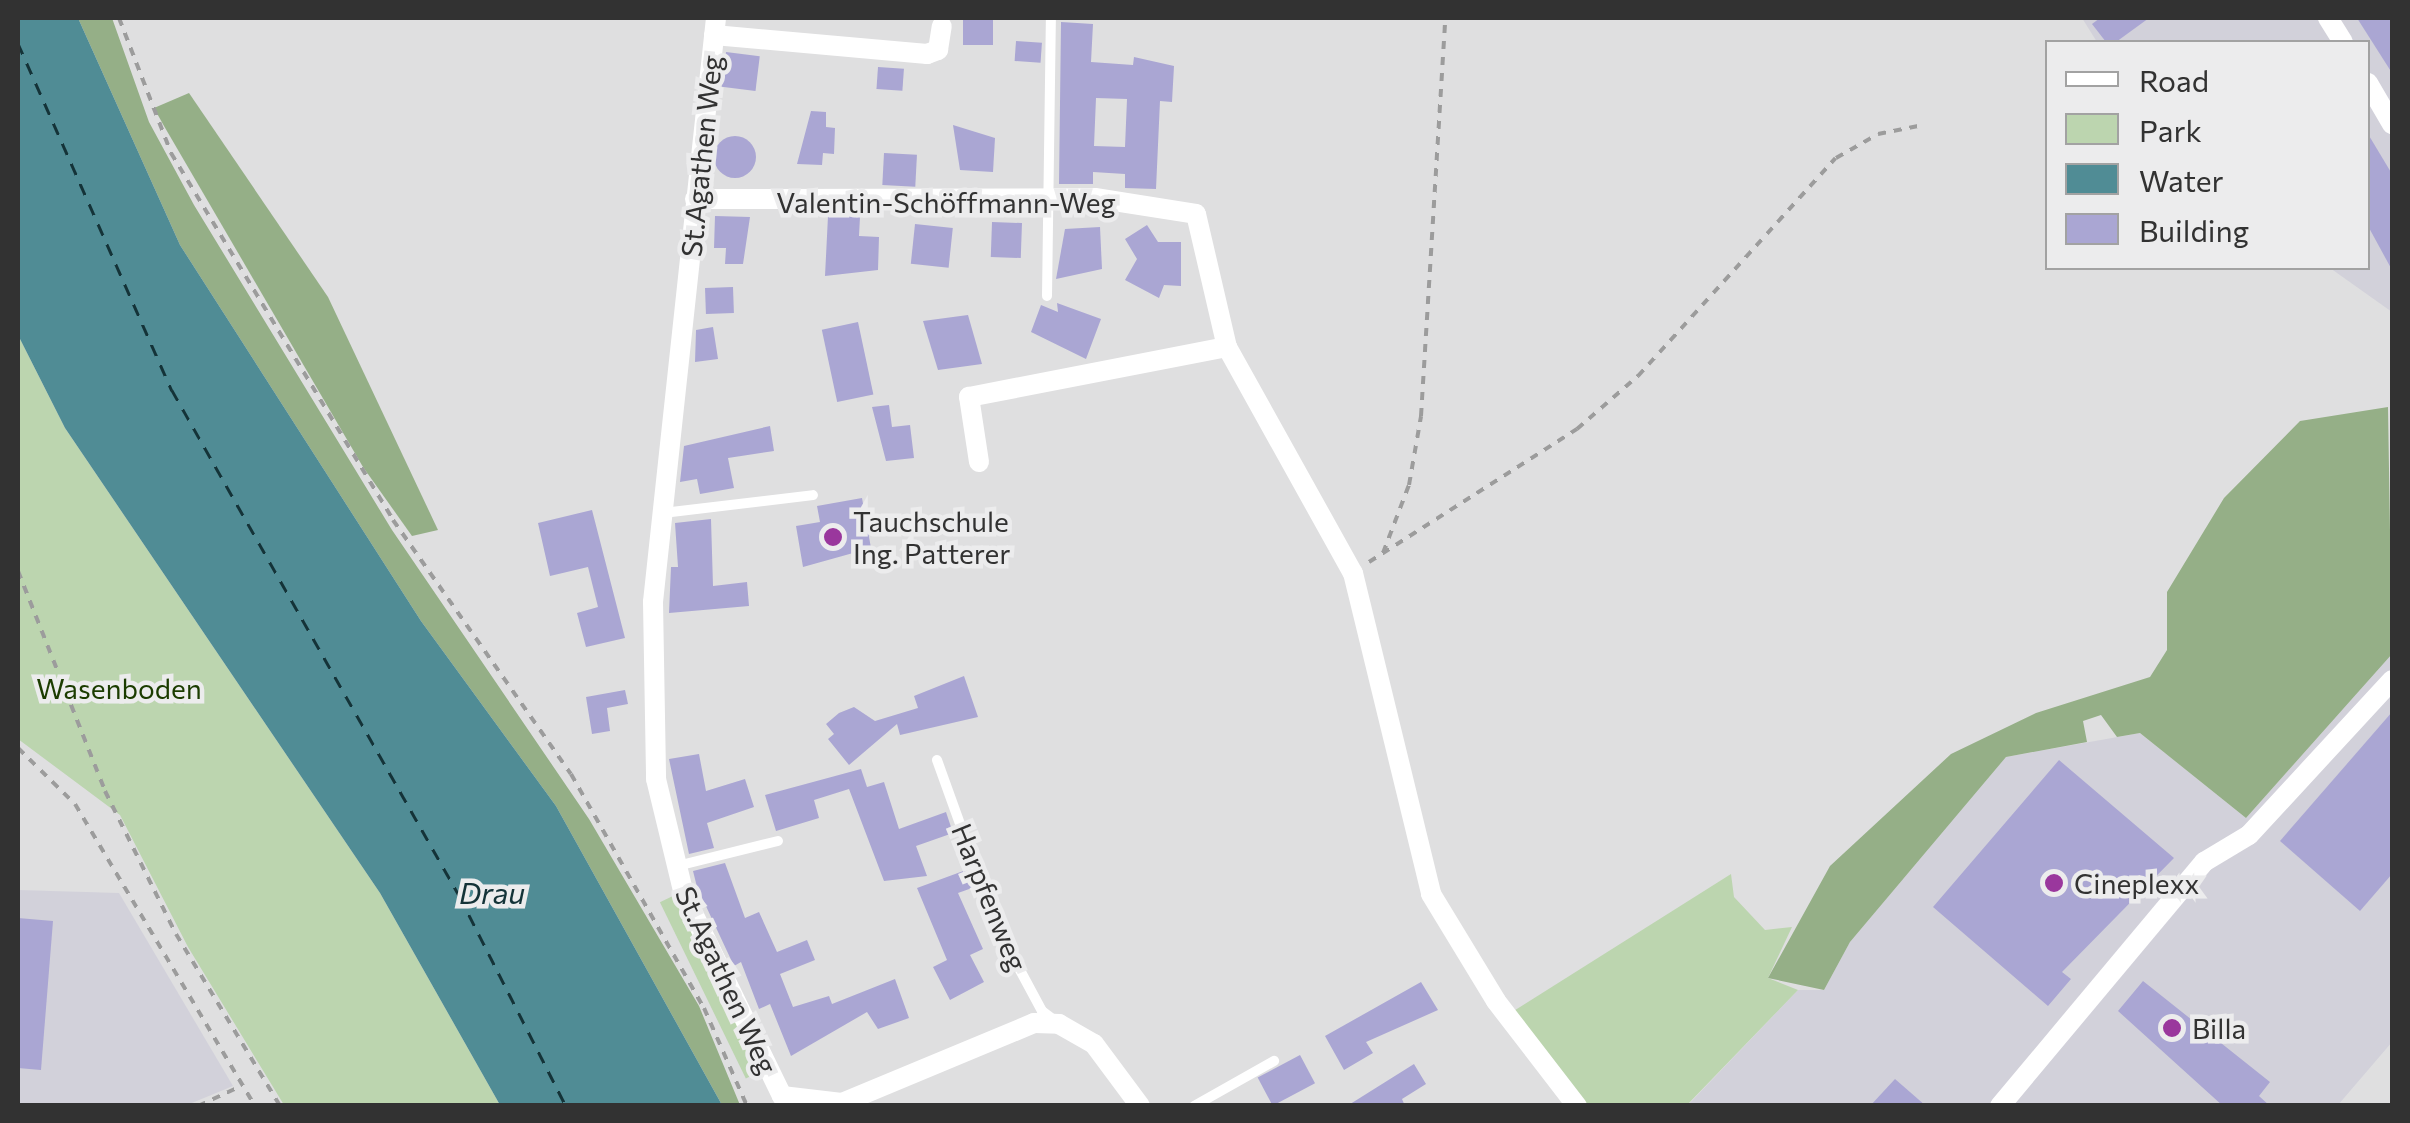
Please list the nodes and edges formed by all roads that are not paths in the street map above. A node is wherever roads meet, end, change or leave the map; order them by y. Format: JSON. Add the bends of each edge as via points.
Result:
{"nodes":[{"id":1,"x":1051,"y":18,"type":"edge"},
{"id":2,"x":2328,"y":18,"type":"edge"},
{"id":3,"x":715,"y":26,"type":"edge"},
{"id":4,"x":942,"y":26,"type":"dead end"},
{"id":5,"x":2342,"y":40,"type":"edge"},
{"id":6,"x":2370,"y":86,"type":"edge"},
{"id":7,"x":2392,"y":124,"type":"edge"},
{"id":8,"x":1043,"y":197,"type":"junction"},
{"id":9,"x":695,"y":199,"type":"junction"},
{"id":10,"x":1047,"y":296,"type":"dead end"},
{"id":11,"x":1228,"y":347,"type":"junction"},
{"id":12,"x":979,"y":462,"type":"dead end"},
{"id":13,"x":813,"y":495,"type":"dead end"},
{"id":14,"x":663,"y":513,"type":"junction"},
{"id":15,"x":2392,"y":680,"type":"edge"},
{"id":16,"x":937,"y":760,"type":"dead end"},
{"id":17,"x":778,"y":840,"type":"dead end"},
{"id":18,"x":674,"y":866,"type":"junction"},
{"id":19,"x":1059,"y":1024,"type":"junction"},
{"id":20,"x":1274,"y":1060,"type":"dead end"},
{"id":21,"x":1140,"y":1106,"type":"edge"},
{"id":22,"x":1194,"y":1106,"type":"edge"},
{"id":23,"x":1577,"y":1106,"type":"edge"},
{"id":24,"x":2000,"y":1106,"type":"edge"}],
"edges":[{"from":1,"to":8,"type":"lane"},
{"from":2,"to":5,"type":"street"},
{"from":3,"to":4,"type":"street","name":"St.Agathen Weg","via":[[927,54],[938,50]]},
{"from":3,"to":9,"type":"street","name":"St.Agathen Weg"},
{"from":6,"to":7,"type":"street"},
{"from":8,"to":9,"type":"street","name":"Valentin-Schöffmann-Weg","via":[[895,204]]},
{"from":8,"to":10,"type":"lane"},
{"from":8,"to":11,"type":"street","name":"Valentin-Schöffmann-Weg","via":[[1196,214]]},
{"from":9,"to":14,"type":"street","name":"St.Agathen Weg"},
{"from":11,"to":12,"type":"street","via":[[969,397]]},
{"from":11,"to":23,"type":"street","via":[[1353,574],[1430,894],[1496,1001]]},
{"from":13,"to":14,"type":"lane"},
{"from":14,"to":18,"type":"street","name":"St.Agathen Weg","via":[[651,661],[656,779]]},
{"from":15,"to":24,"type":"street","via":[[2249,835],[2204,862]]},
{"from":16,"to":19,"type":"lane","name":"Harpfenweg","via":[[998,929],[1042,1011]]},
{"from":17,"to":18,"type":"lane"},
{"from":18,"to":19,"type":"street","name":"St.Agathen Weg","via":[[782,1096],[842,1103],[1008,1031]]},
{"from":19,"to":21,"type":"street","via":[[1094,1044]]},
{"from":20,"to":22,"type":"lane"}]}
